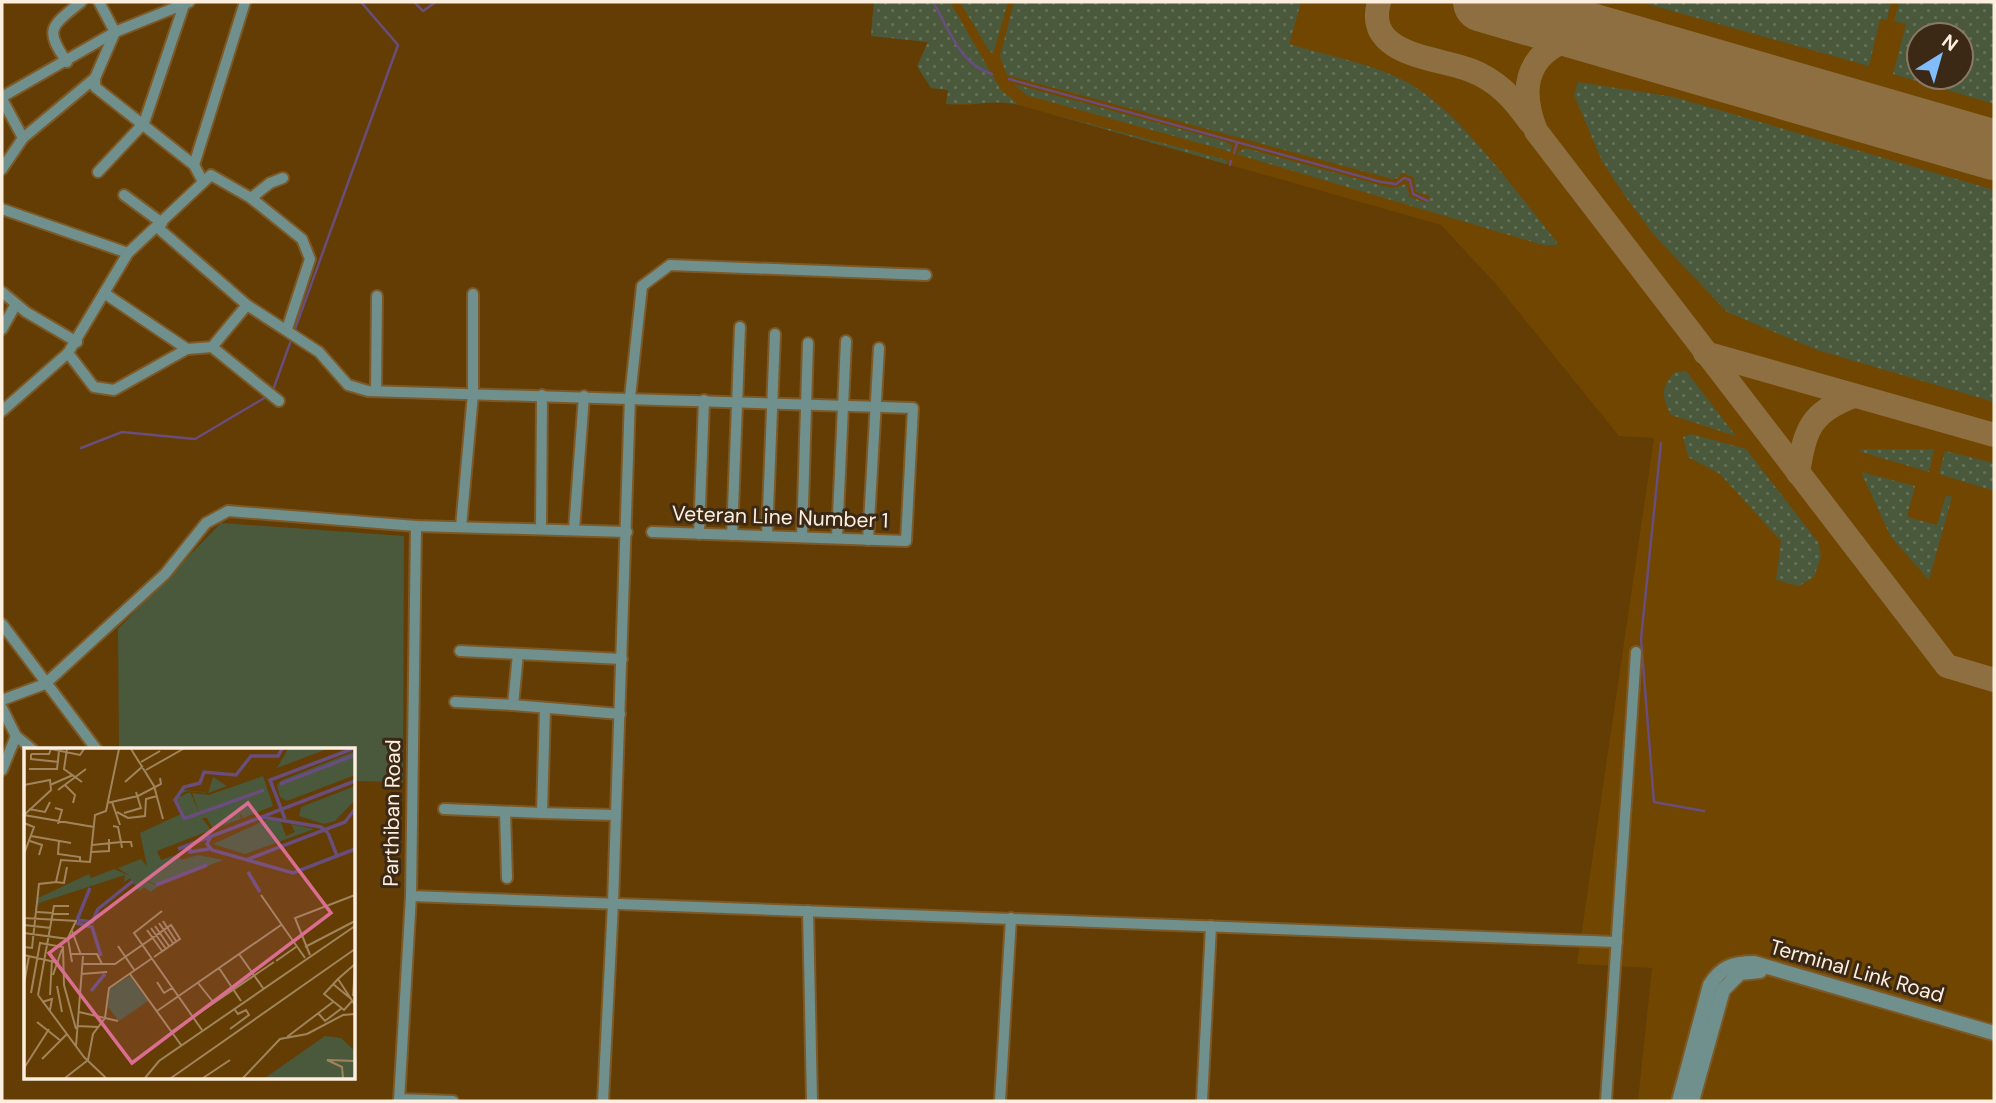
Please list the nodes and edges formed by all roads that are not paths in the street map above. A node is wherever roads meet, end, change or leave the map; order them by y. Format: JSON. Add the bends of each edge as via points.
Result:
{"nodes":[{"id":1,"x":81,"y":2,"type":"edge"},
{"id":2,"x":99,"y":2,"type":"edge"},
{"id":3,"x":187,"y":2,"type":"edge"},
{"id":4,"x":245,"y":2,"type":"edge"},
{"id":5,"x":115,"y":32,"type":"junction"},
{"id":6,"x":67,"y":62,"type":"junction"},
{"id":7,"x":95,"y":78,"type":"junction"},
{"id":8,"x":2,"y":98,"type":"edge"},
{"id":9,"x":144,"y":123,"type":"junction"},
{"id":10,"x":23,"y":138,"type":"junction"},
{"id":11,"x":194,"y":165,"type":"junction"},
{"id":12,"x":2,"y":169,"type":"edge"},
{"id":13,"x":98,"y":172,"type":"dead end"},
{"id":14,"x":283,"y":178,"type":"dead end"},
{"id":15,"x":203,"y":182,"type":"junction"},
{"id":16,"x":124,"y":195,"type":"dead end"},
{"id":17,"x":251,"y":198,"type":"junction"},
{"id":18,"x":2,"y":209,"type":"edge"},
{"id":19,"x":159,"y":225,"type":"junction"},
{"id":20,"x":128,"y":253,"type":"junction"},
{"id":21,"x":926,"y":275,"type":"dead end"},
{"id":22,"x":2,"y":292,"type":"edge"},
{"id":23,"x":104,"y":293,"type":"junction"},
{"id":24,"x":474,"y":294,"type":"dead end"},
{"id":25,"x":377,"y":296,"type":"dead end"},
{"id":26,"x":16,"y":304,"type":"junction"},
{"id":27,"x":247,"y":305,"type":"junction"},
{"id":28,"x":740,"y":327,"type":"dead end"},
{"id":29,"x":2,"y":329,"type":"edge"},
{"id":30,"x":287,"y":329,"type":"junction"},
{"id":31,"x":775,"y":334,"type":"dead end"},
{"id":32,"x":846,"y":341,"type":"dead end"},
{"id":33,"x":77,"y":342,"type":"junction"},
{"id":34,"x":808,"y":343,"type":"dead end"},
{"id":35,"x":212,"y":347,"type":"junction"},
{"id":36,"x":879,"y":348,"type":"dead end"},
{"id":37,"x":187,"y":349,"type":"junction"},
{"id":38,"x":68,"y":353,"type":"junction"},
{"id":39,"x":376,"y":391,"type":"junction"},
{"id":40,"x":2,"y":392,"type":"edge"},
{"id":41,"x":472,"y":394,"type":"junction"},
{"id":42,"x":542,"y":395,"type":"junction"},
{"id":43,"x":584,"y":396,"type":"junction"},
{"id":44,"x":630,"y":397,"type":"junction"},
{"id":45,"x":14,"y":398,"type":"junction"},
{"id":46,"x":705,"y":400,"type":"junction"},
{"id":47,"x":279,"y":401,"type":"dead end"},
{"id":48,"x":738,"y":401,"type":"junction"},
{"id":49,"x":772,"y":402,"type":"junction"},
{"id":50,"x":807,"y":405,"type":"junction"},
{"id":51,"x":842,"y":405,"type":"junction"},
{"id":52,"x":876,"y":407,"type":"junction"},
{"id":53,"x":2,"y":411,"type":"edge"},
{"id":54,"x":416,"y":526,"type":"junction"},
{"id":55,"x":461,"y":527,"type":"junction"},
{"id":56,"x":541,"y":529,"type":"junction"},
{"id":57,"x":574,"y":530,"type":"junction"},
{"id":58,"x":627,"y":532,"type":"junction"},
{"id":59,"x":652,"y":532,"type":"dead end"},
{"id":60,"x":699,"y":534,"type":"junction"},
{"id":61,"x":732,"y":535,"type":"junction"},
{"id":62,"x":767,"y":536,"type":"junction"},
{"id":63,"x":802,"y":537,"type":"junction"},
{"id":64,"x":837,"y":538,"type":"junction"},
{"id":65,"x":868,"y":540,"type":"junction"},
{"id":66,"x":2,"y":624,"type":"edge"},
{"id":67,"x":460,"y":651,"type":"dead end"},
{"id":68,"x":1636,"y":652,"type":"dead end"},
{"id":69,"x":518,"y":654,"type":"junction"},
{"id":70,"x":622,"y":659,"type":"junction"},
{"id":71,"x":45,"y":684,"type":"junction"},
{"id":72,"x":2,"y":700,"type":"edge"},
{"id":73,"x":455,"y":702,"type":"dead end"},
{"id":74,"x":513,"y":705,"type":"junction"},
{"id":75,"x":2,"y":708,"type":"edge"},
{"id":76,"x":545,"y":709,"type":"junction"},
{"id":77,"x":620,"y":714,"type":"junction"},
{"id":78,"x":16,"y":736,"type":"junction"},
{"id":79,"x":31,"y":748,"type":"edge"},
{"id":80,"x":95,"y":748,"type":"edge"},
{"id":81,"x":2,"y":770,"type":"edge"},
{"id":82,"x":444,"y":809,"type":"dead end"},
{"id":83,"x":505,"y":811,"type":"junction"},
{"id":84,"x":542,"y":813,"type":"junction"},
{"id":85,"x":616,"y":815,"type":"junction"},
{"id":86,"x":507,"y":878,"type":"dead end"},
{"id":87,"x":411,"y":897,"type":"junction"},
{"id":88,"x":613,"y":903,"type":"junction"},
{"id":89,"x":808,"y":911,"type":"junction"},
{"id":90,"x":1010,"y":918,"type":"junction"},
{"id":91,"x":1211,"y":926,"type":"junction"},
{"id":92,"x":1617,"y":942,"type":"junction"},
{"id":93,"x":1994,"y":1033,"type":"edge"},
{"id":94,"x":1994,"y":1041,"type":"edge"},
{"id":95,"x":399,"y":1100,"type":"edge"},
{"id":96,"x":453,"y":1101,"type":"edge"},
{"id":97,"x":603,"y":1101,"type":"edge"},
{"id":98,"x":812,"y":1101,"type":"edge"},
{"id":99,"x":1000,"y":1101,"type":"edge"},
{"id":100,"x":1202,"y":1101,"type":"edge"},
{"id":101,"x":1606,"y":1101,"type":"edge"},
{"id":102,"x":1679,"y":1101,"type":"edge"},
{"id":103,"x":1692,"y":1101,"type":"edge"}],
"edges":[{"from":1,"to":6,"type":"street","via":[[54,24],[51,33]]},
{"from":2,"to":5,"type":"street"},
{"from":3,"to":5,"type":"street"},
{"from":3,"to":9,"type":"street"},
{"from":4,"to":11,"type":"street"},
{"from":5,"to":6,"type":"street"},
{"from":5,"to":7,"type":"street"},
{"from":6,"to":8,"type":"street"},
{"from":7,"to":9,"type":"street","via":[[95,87]]},
{"from":7,"to":10,"type":"street"},
{"from":8,"to":10,"type":"street"},
{"from":9,"to":11,"type":"street"},
{"from":9,"to":13,"type":"street"},
{"from":10,"to":12,"type":"street"},
{"from":11,"to":15,"type":"street"},
{"from":14,"to":17,"type":"street"},
{"from":15,"to":17,"type":"street","via":[[214,174]]},
{"from":15,"to":19,"type":"street"},
{"from":16,"to":19,"type":"street"},
{"from":17,"to":30,"type":"street","via":[[302,239],[310,259]]},
{"from":18,"to":20,"type":"street"},
{"from":19,"to":20,"type":"street"},
{"from":19,"to":27,"type":"street"},
{"from":20,"to":23,"type":"street"},
{"from":21,"to":44,"type":"street","via":[[670,265],[642,286]]},
{"from":22,"to":26,"type":"street"},
{"from":23,"to":33,"type":"street"},
{"from":23,"to":37,"type":"street"},
{"from":24,"to":41,"type":"street"},
{"from":25,"to":39,"type":"street"},
{"from":26,"to":29,"type":"street"},
{"from":26,"to":33,"type":"street"},
{"from":27,"to":30,"type":"street"},
{"from":27,"to":35,"type":"street"},
{"from":28,"to":48,"type":"street"},
{"from":30,"to":39,"type":"street","via":[[319,352],[348,384]]},
{"from":31,"to":49,"type":"street"},
{"from":32,"to":51,"type":"street"},
{"from":33,"to":38,"type":"street"},
{"from":34,"to":50,"type":"street"},
{"from":35,"to":37,"type":"street"},
{"from":35,"to":47,"type":"street"},
{"from":36,"to":52,"type":"street"},
{"from":37,"to":38,"type":"street","via":[[114,390],[94,387]]},
{"from":38,"to":45,"type":"street"},
{"from":39,"to":41,"type":"street"},
{"from":40,"to":45,"type":"street"},
{"from":41,"to":42,"type":"street"},
{"from":41,"to":55,"type":"street"},
{"from":42,"to":43,"type":"street"},
{"from":42,"to":56,"type":"street"},
{"from":43,"to":44,"type":"street"},
{"from":43,"to":57,"type":"street"},
{"from":44,"to":46,"type":"street"},
{"from":44,"to":58,"type":"street"},
{"from":45,"to":53,"type":"street"},
{"from":46,"to":48,"type":"street"},
{"from":46,"to":60,"type":"street"},
{"from":48,"to":49,"type":"street"},
{"from":48,"to":61,"type":"street"},
{"from":49,"to":50,"type":"street"},
{"from":49,"to":62,"type":"street"},
{"from":50,"to":51,"type":"street"},
{"from":50,"to":63,"type":"street"},
{"from":51,"to":52,"type":"street"},
{"from":51,"to":64,"type":"street"},
{"from":52,"to":65,"type":"street"},
{"from":52,"to":65,"type":"street","name":"Veteran Line Number 1","via":[[913,408],[906,541]]},
{"from":54,"to":55,"type":"street"},
{"from":54,"to":71,"type":"street","via":[[239,511],[218,514],[165,574]]},
{"from":54,"to":87,"type":"street","name":"Parthiban Road"},
{"from":55,"to":56,"type":"street"},
{"from":56,"to":57,"type":"street"},
{"from":57,"to":58,"type":"street"},
{"from":58,"to":70,"type":"street"},
{"from":59,"to":60,"type":"street","name":"Veteran Line Number 1"},
{"from":60,"to":61,"type":"street","name":"Veteran Line Number 1"},
{"from":61,"to":62,"type":"street","name":"Veteran Line Number 1"},
{"from":62,"to":63,"type":"street","name":"Veteran Line Number 1"},
{"from":63,"to":64,"type":"street","name":"Veteran Line Number 1"},
{"from":64,"to":65,"type":"street","name":"Veteran Line Number 1"},
{"from":66,"to":71,"type":"street"},
{"from":67,"to":69,"type":"street"},
{"from":68,"to":92,"type":"street"},
{"from":69,"to":70,"type":"street"},
{"from":69,"to":74,"type":"street"},
{"from":70,"to":77,"type":"street"},
{"from":71,"to":72,"type":"street"},
{"from":71,"to":80,"type":"street"},
{"from":73,"to":74,"type":"street"},
{"from":74,"to":76,"type":"street"},
{"from":75,"to":78,"type":"street"},
{"from":76,"to":77,"type":"street"},
{"from":76,"to":84,"type":"street"},
{"from":77,"to":85,"type":"street"},
{"from":78,"to":79,"type":"street"},
{"from":78,"to":81,"type":"street"},
{"from":82,"to":83,"type":"street"},
{"from":83,"to":84,"type":"street"},
{"from":83,"to":86,"type":"street"},
{"from":84,"to":85,"type":"street"},
{"from":85,"to":88,"type":"street"},
{"from":87,"to":88,"type":"street"},
{"from":87,"to":95,"type":"street","name":"Parthiban Road"},
{"from":88,"to":89,"type":"street"},
{"from":88,"to":97,"type":"street"},
{"from":89,"to":90,"type":"street"},
{"from":89,"to":98,"type":"street"},
{"from":90,"to":91,"type":"street"},
{"from":90,"to":99,"type":"street"},
{"from":91,"to":92,"type":"street"},
{"from":91,"to":100,"type":"street"},
{"from":92,"to":101,"type":"street"},
{"from":93,"to":102,"type":"street","name":"Terminal Link Road","via":[[1754,963],[1734,963],[1718,972],[1710,985]]},
{"from":94,"to":103,"type":"street","name":"Terminal Link Road","via":[[1748,971],[1723,990]]},
{"from":95,"to":96,"type":"street"}]}
